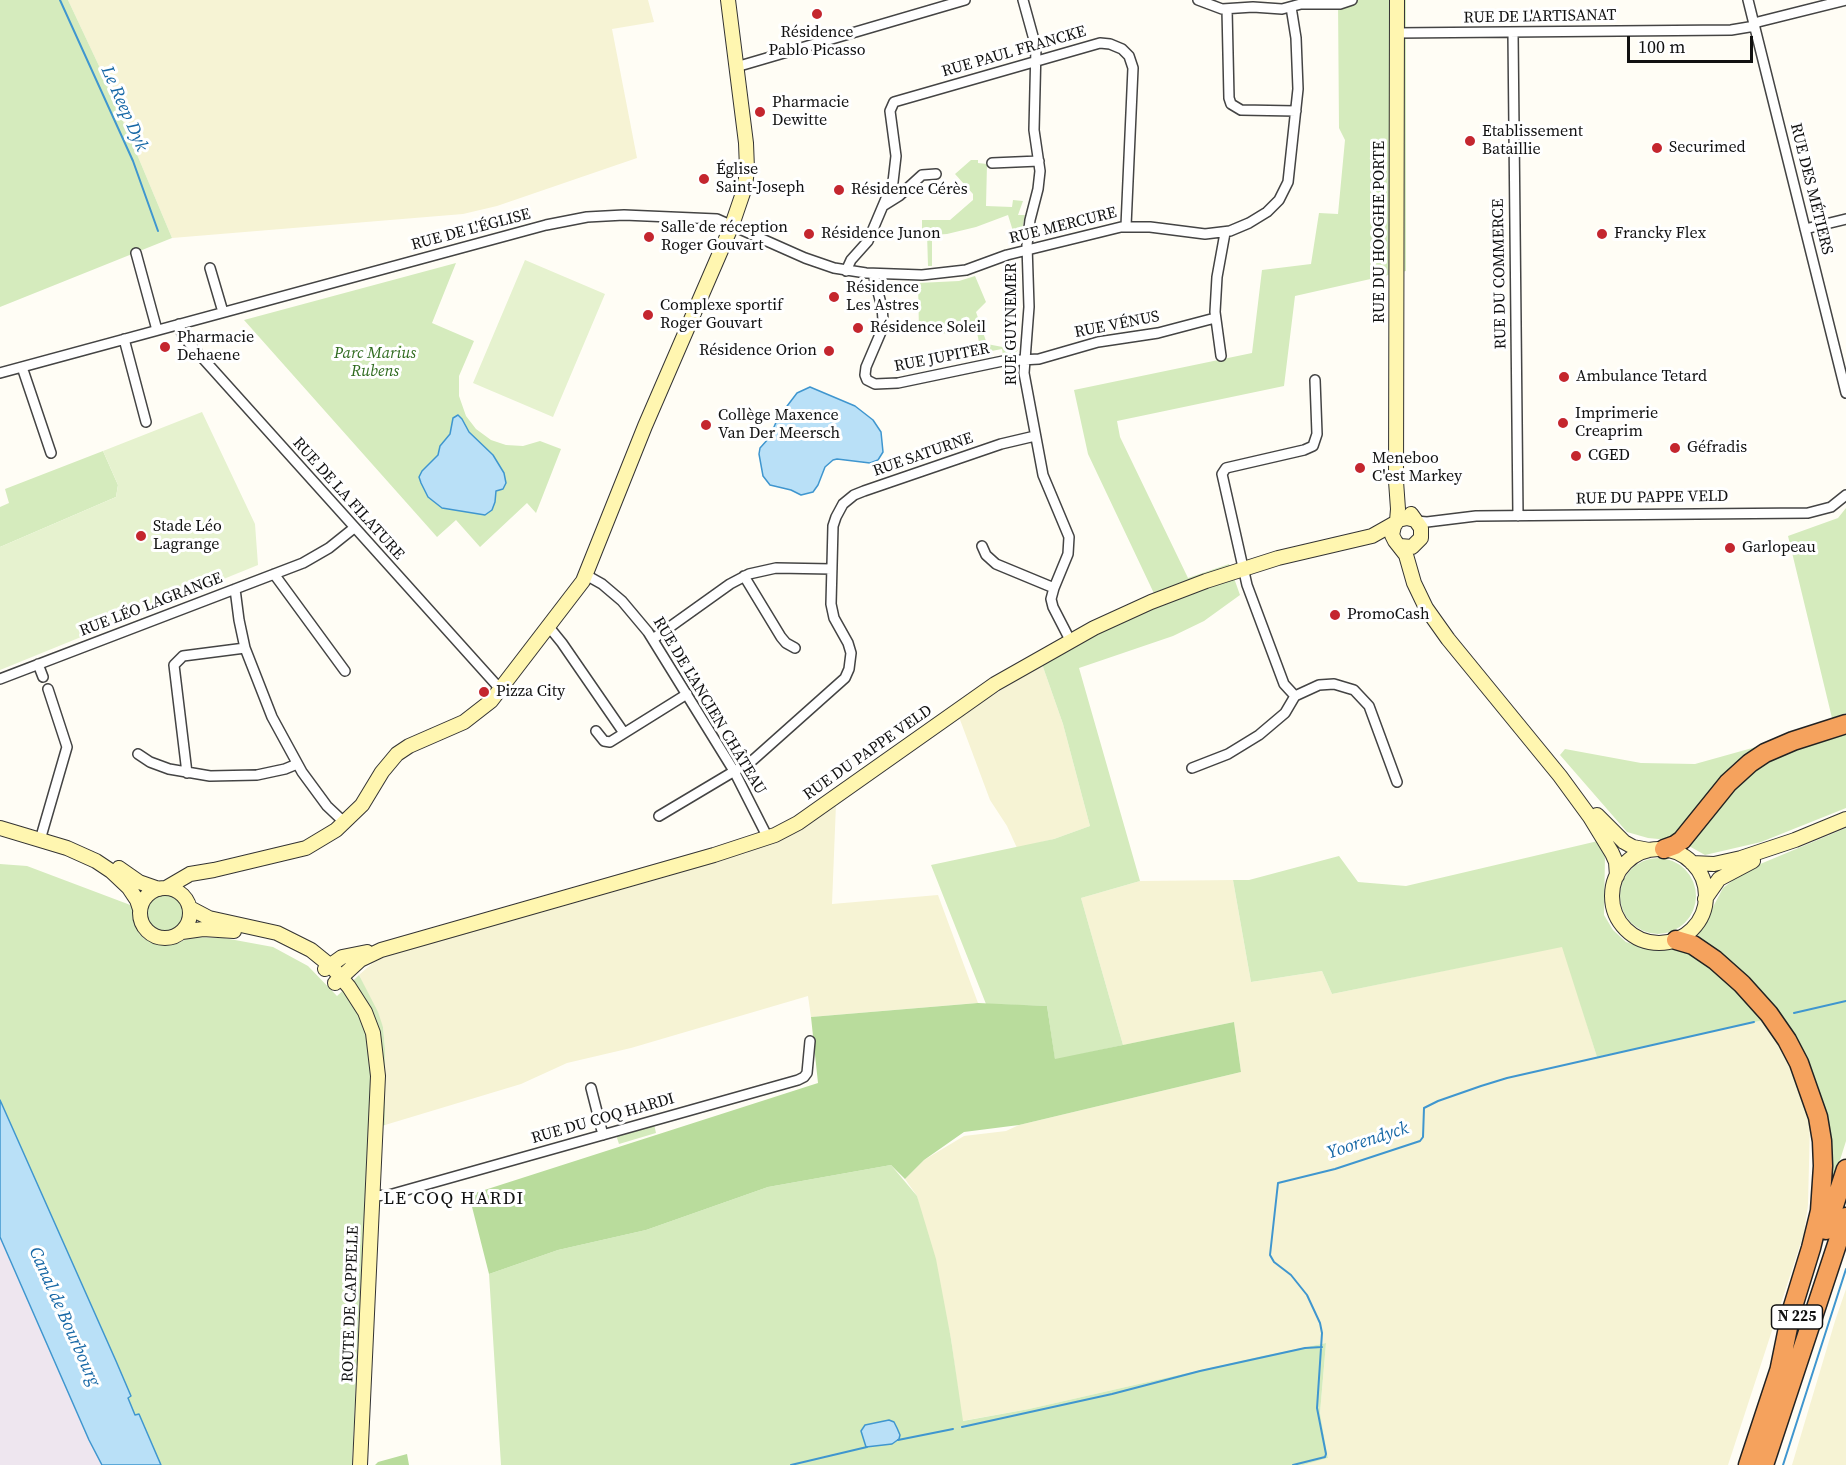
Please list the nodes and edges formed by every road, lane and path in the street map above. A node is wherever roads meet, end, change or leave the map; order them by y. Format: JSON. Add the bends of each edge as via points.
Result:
{"nodes":[{"id":1,"x":728,"y":0,"type":"edge"},
{"id":2,"x":965,"y":0,"type":"edge"},
{"id":3,"x":1023,"y":0,"type":"edge"},
{"id":4,"x":1198,"y":0,"type":"edge"},
{"id":5,"x":1352,"y":0,"type":"edge"},
{"id":6,"x":1397,"y":0,"type":"edge"},
{"id":7,"x":1748,"y":0,"type":"edge"},
{"id":8,"x":1846,"y":0,"type":"edge"},
{"id":9,"x":1291,"y":7,"type":"junction"},
{"id":10,"x":1227,"y":9,"type":"junction"},
{"id":11,"x":1754,"y":25,"type":"junction"},
{"id":12,"x":1396,"y":33,"type":"junction"},
{"id":13,"x":1513,"y":33,"type":"junction"},
{"id":14,"x":1036,"y":61,"type":"junction"},
{"id":15,"x":736,"y":67,"type":"junction"},
{"id":16,"x":1296,"y":111,"type":"junction"},
{"id":17,"x":1039,"y":160,"type":"junction"},
{"id":18,"x":992,"y":163,"type":"dead end"},
{"id":19,"x":936,"y":174,"type":"dead end"},
{"id":20,"x":883,"y":206,"type":"junction"},
{"id":21,"x":1846,"y":219,"type":"edge"},
{"id":22,"x":732,"y":225,"type":"junction"},
{"id":23,"x":1126,"y":226,"type":"junction"},
{"id":24,"x":1805,"y":229,"type":"junction"},
{"id":25,"x":1225,"y":233,"type":"junction"},
{"id":26,"x":1026,"y":250,"type":"junction"},
{"id":27,"x":136,"y":253,"type":"dead end"},
{"id":28,"x":210,"y":268,"type":"dead end"},
{"id":29,"x":846,"y":271,"type":"junction"},
{"id":30,"x":873,"y":274,"type":"junction"},
{"id":31,"x":223,"y":312,"type":"junction"},
{"id":32,"x":1215,"y":318,"type":"junction"},
{"id":33,"x":179,"y":324,"type":"junction"},
{"id":34,"x":157,"y":330,"type":"junction"},
{"id":35,"x":124,"y":339,"type":"junction"},
{"id":36,"x":1221,"y":357,"type":"dead end"},
{"id":37,"x":1024,"y":360,"type":"junction"},
{"id":38,"x":22,"y":367,"type":"junction"},
{"id":39,"x":0,"y":373,"type":"edge"},
{"id":40,"x":1315,"y":380,"type":"dead end"},
{"id":41,"x":1846,"y":393,"type":"edge"},
{"id":42,"x":146,"y":422,"type":"dead end"},
{"id":43,"x":1035,"y":436,"type":"junction"},
{"id":44,"x":51,"y":453,"type":"dead end"},
{"id":45,"x":1397,"y":464,"type":"junction"},
{"id":46,"x":1846,"y":495,"type":"edge"},
{"id":47,"x":1518,"y":516,"type":"junction"},
{"id":48,"x":1454,"y":518,"type":"junction"},
{"id":49,"x":1415,"y":520,"type":"junction"},
{"id":50,"x":1396,"y":522,"type":"junction"},
{"id":51,"x":354,"y":528,"type":"junction"},
{"id":52,"x":1357,"y":540,"type":"junction"},
{"id":53,"x":1419,"y":541,"type":"junction"},
{"id":54,"x":1397,"y":544,"type":"junction"},
{"id":55,"x":982,"y":546,"type":"dead end"},
{"id":56,"x":832,"y":569,"type":"junction"},
{"id":57,"x":1242,"y":569,"type":"junction"},
{"id":58,"x":274,"y":574,"type":"junction"},
{"id":59,"x":586,"y":575,"type":"junction"},
{"id":60,"x":744,"y":576,"type":"junction"},
{"id":61,"x":1054,"y":588,"type":"junction"},
{"id":62,"x":235,"y":589,"type":"junction"},
{"id":63,"x":1418,"y":590,"type":"junction"},
{"id":64,"x":549,"y":627,"type":"junction"},
{"id":65,"x":653,"y":639,"type":"junction"},
{"id":66,"x":1070,"y":640,"type":"junction"},
{"id":67,"x":245,"y":648,"type":"junction"},
{"id":68,"x":795,"y":648,"type":"dead end"},
{"id":69,"x":38,"y":664,"type":"junction"},
{"id":70,"x":345,"y":670,"type":"dead end"},
{"id":71,"x":43,"y":677,"type":"dead end"},
{"id":72,"x":0,"y":679,"type":"edge"},
{"id":73,"x":48,"y":689,"type":"dead end"},
{"id":74,"x":501,"y":690,"type":"junction"},
{"id":75,"x":687,"y":694,"type":"junction"},
{"id":76,"x":1295,"y":696,"type":"junction"},
{"id":77,"x":1846,"y":724,"type":"edge"},
{"id":78,"x":596,"y":731,"type":"dead end"},
{"id":79,"x":624,"y":733,"type":"junction"},
{"id":80,"x":138,"y":754,"type":"dead end"},
{"id":81,"x":297,"y":764,"type":"junction"},
{"id":82,"x":1192,"y":768,"type":"dead end"},
{"id":83,"x":734,"y":771,"type":"junction"},
{"id":84,"x":187,"y":773,"type":"junction"},
{"id":85,"x":1560,"y":777,"type":"junction"},
{"id":86,"x":1397,"y":782,"type":"dead end"},
{"id":87,"x":658,"y":816,"type":"dead end"},
{"id":88,"x":1846,"y":819,"type":"edge"},
{"id":89,"x":342,"y":820,"type":"junction"},
{"id":90,"x":0,"y":828,"type":"edge"},
{"id":91,"x":768,"y":838,"type":"junction"},
{"id":92,"x":40,"y":840,"type":"junction"},
{"id":93,"x":1795,"y":840,"type":"junction"},
{"id":94,"x":67,"y":848,"type":"junction"},
{"id":95,"x":1657,"y":850,"type":"junction"},
{"id":96,"x":1692,"y":863,"type":"junction"},
{"id":97,"x":214,"y":870,"type":"junction"},
{"id":98,"x":1617,"y":876,"type":"junction"},
{"id":99,"x":163,"y":888,"type":"junction"},
{"id":100,"x":1706,"y":899,"type":"junction"},
{"id":101,"x":188,"y":904,"type":"junction"},
{"id":102,"x":140,"y":909,"type":"junction"},
{"id":103,"x":182,"y":932,"type":"junction"},
{"id":104,"x":1676,"y":940,"type":"junction"},
{"id":105,"x":381,"y":950,"type":"junction"},
{"id":106,"x":327,"y":968,"type":"junction"},
{"id":107,"x":338,"y":980,"type":"junction"},
{"id":108,"x":810,"y":1041,"type":"dead end"},
{"id":109,"x":591,"y":1088,"type":"dead end"},
{"id":110,"x":603,"y":1135,"type":"junction"},
{"id":111,"x":1846,"y":1169,"type":"edge"},
{"id":112,"x":372,"y":1196,"type":"junction"},
{"id":113,"x":1846,"y":1217,"type":"edge"},
{"id":114,"x":1779,"y":1372,"type":"junction"},
{"id":115,"x":360,"y":1465,"type":"edge"},
{"id":116,"x":1748,"y":1465,"type":"edge"},
{"id":117,"x":1764,"y":1465,"type":"edge"}],
"edges":[{"from":1,"to":15,"type":"street"},
{"from":2,"to":15,"type":"street"},
{"from":3,"to":14,"type":"street","name":"RUE GUYNEMER"},
{"from":4,"to":10,"type":"street"},
{"from":5,"to":9,"type":"street"},
{"from":6,"to":12,"type":"street","name":"RUE DU HOOGHE PORTE"},
{"from":7,"to":11,"type":"street","name":"RUE DES MÉTIERS"},
{"from":8,"to":11,"type":"street","name":"RUE DE L'ARTISANAT"},
{"from":9,"to":10,"type":"street"},
{"from":9,"to":16,"type":"street","name":"RUE MERCURE"},
{"from":10,"to":16,"type":"street","via":[[1231,104],[1241,110]]},
{"from":11,"to":13,"type":"street","name":"RUE DE L'ARTISANAT","via":[[1731,30]]},
{"from":11,"to":24,"type":"street","name":"RUE DES MÉTIERS"},
{"from":12,"to":13,"type":"street","name":"RUE DE L'ARTISANAT"},
{"from":12,"to":45,"type":"street","name":"RUE DU HOOGHE PORTE"},
{"from":13,"to":47,"type":"street","name":"RUE DU COMMERCE"},
{"from":14,"to":17,"type":"street","name":"RUE GUYNEMER","via":[[1034,118]]},
{"from":14,"to":20,"type":"street","name":"RUE PAUL FRANCKE","via":[[894,102],[890,111],[896,167]]},
{"from":14,"to":23,"type":"street","name":"RUE PAUL FRANCKE","via":[[1100,43],[1118,47],[1129,56],[1134,78]]},
{"from":15,"to":22,"type":"street","via":[[747,169]]},
{"from":16,"to":25,"type":"street","name":"RUE MERCURE","via":[[1284,191],[1263,215]]},
{"from":17,"to":18,"type":"street"},
{"from":17,"to":26,"type":"street","name":"RUE GUYNEMER","via":[[1038,189]]},
{"from":19,"to":20,"type":"street","via":[[922,175]]},
{"from":20,"to":29,"type":"street","via":[[868,241]]},
{"from":21,"to":24,"type":"street"},
{"from":22,"to":29,"type":"street","name":"RUE MERCURE","via":[[805,258]]},
{"from":22,"to":31,"type":"street","name":"RUE DE L'ÉGLISE","via":[[712,219],[656,216],[570,219]]},
{"from":22,"to":59,"type":"street"},
{"from":23,"to":25,"type":"street","name":"RUE MERCURE"},
{"from":23,"to":26,"type":"street","name":"RUE MERCURE"},
{"from":24,"to":41,"type":"street","name":"RUE DES MÉTIERS"},
{"from":25,"to":32,"type":"street"},
{"from":26,"to":30,"type":"street","name":"RUE MERCURE","via":[[960,271]]},
{"from":26,"to":37,"type":"street","name":"RUE GUYNEMER","via":[[1030,302]]},
{"from":27,"to":34,"type":"street"},
{"from":28,"to":31,"type":"street"},
{"from":29,"to":30,"type":"street","name":"RUE MERCURE"},
{"from":30,"to":37,"type":"street","name":"RUE JUPITER","via":[[883,320],[866,367],[867,380],[875,384],[897,383]]},
{"from":31,"to":33,"type":"street","name":"RUE DE L'ÉGLISE"},
{"from":32,"to":36,"type":"street"},
{"from":32,"to":37,"type":"street","name":"RUE VÉNUS"},
{"from":33,"to":34,"type":"street","name":"RUE DE L'ÉGLISE"},
{"from":33,"to":51,"type":"street","name":"RUE DE LA FILATURE","via":[[189,344]]},
{"from":34,"to":35,"type":"street","name":"RUE DE L'ÉGLISE"},
{"from":35,"to":38,"type":"street","name":"RUE DE L'ÉGLISE"},
{"from":35,"to":42,"type":"street"},
{"from":37,"to":43,"type":"street","name":"RUE GUYNEMER"},
{"from":38,"to":39,"type":"street","name":"RUE DE L'ÉGLISE"},
{"from":38,"to":44,"type":"street"},
{"from":40,"to":57,"type":"street","via":[[1317,434],[1313,446],[1226,468],[1223,472]]},
{"from":43,"to":56,"type":"street","name":"RUE SATURNE","via":[[859,493],[843,504],[834,521]]},
{"from":43,"to":61,"type":"street","name":"RUE GUYNEMER","via":[[1043,476],[1069,540],[1067,557]]},
{"from":45,"to":49,"type":"street","name":"RUE DU HOOGHE PORTE","via":[[1403,498]]},
{"from":45,"to":50,"type":"street","name":"RUE DU HOOGHE PORTE"},
{"from":46,"to":47,"type":"street","name":"RUE DU PAPPE VELD","via":[[1832,507],[1808,513]]},
{"from":47,"to":48,"type":"street","name":"RUE DU PAPPE VELD"},
{"from":48,"to":49,"type":"street","name":"RUE DU PAPPE VELD"},
{"from":48,"to":53,"type":"street","name":"RUE DU PAPPE VELD","via":[[1437,525]]},
{"from":49,"to":50,"type":"street"},
{"from":49,"to":53,"type":"street","via":[[1421,530]]},
{"from":50,"to":52,"type":"street","name":"RUE DU PAPPE VELD","via":[[1379,534]]},
{"from":50,"to":54,"type":"street","via":[[1392,532]]},
{"from":51,"to":58,"type":"street","name":"RUE LÉO LAGRANGE","via":[[317,556]]},
{"from":51,"to":74,"type":"street","name":"RUE DE LA FILATURE"},
{"from":52,"to":54,"type":"street","name":"RUE DU PAPPE VELD","via":[[1382,539]]},
{"from":52,"to":57,"type":"street","name":"RUE DU PAPPE VELD"},
{"from":53,"to":54,"type":"street","via":[[1409,547]]},
{"from":53,"to":63,"type":"street","via":[[1414,562]]},
{"from":54,"to":63,"type":"street","via":[[1408,559]]},
{"from":55,"to":61,"type":"street","via":[[996,564]]},
{"from":56,"to":60,"type":"street","via":[[776,568]]},
{"from":56,"to":83,"type":"street","via":[[832,609],[850,648],[848,673],[757,757]]},
{"from":57,"to":66,"type":"street","name":"RUE DU PAPPE VELD","via":[[1160,598]]},
{"from":57,"to":76,"type":"street","via":[[1284,684]]},
{"from":58,"to":62,"type":"street","name":"RUE LÉO LAGRANGE"},
{"from":58,"to":70,"type":"street"},
{"from":59,"to":64,"type":"street"},
{"from":59,"to":65,"type":"street","name":"RUE DE L'ANCIEN CHÂTEAU","via":[[622,601]]},
{"from":60,"to":65,"type":"street"},
{"from":60,"to":68,"type":"street","via":[[781,637]]},
{"from":61,"to":66,"type":"street","via":[[1052,604]]},
{"from":62,"to":67,"type":"street"},
{"from":62,"to":69,"type":"street","name":"RUE LÉO LAGRANGE"},
{"from":63,"to":85,"type":"street","via":[[1434,621]]},
{"from":64,"to":74,"type":"street"},
{"from":64,"to":79,"type":"street"},
{"from":65,"to":75,"type":"street","name":"RUE DE L'ANCIEN CHÂTEAU"},
{"from":66,"to":91,"type":"street","name":"RUE DU PAPPE VELD","via":[[984,691],[798,823]]},
{"from":67,"to":81,"type":"street","via":[[266,705]]},
{"from":67,"to":84,"type":"street","via":[[183,656],[174,665]]},
{"from":69,"to":71,"type":"street"},
{"from":69,"to":72,"type":"street","name":"RUE LÉO LAGRANGE"},
{"from":73,"to":92,"type":"street","via":[[67,747]]},
{"from":74,"to":89,"type":"street","via":[[468,720],[400,752],[382,772],[366,800]]},
{"from":75,"to":79,"type":"street"},
{"from":75,"to":83,"type":"street","name":"RUE DE L'ANCIEN CHÂTEAU"},
{"from":76,"to":82,"type":"street","via":[[1285,713],[1259,735]]},
{"from":76,"to":86,"type":"street","via":[[1329,684],[1359,693],[1373,712]]},
{"from":77,"to":95,"type":"highway","via":[[1765,753],[1728,783],[1682,840]]},
{"from":78,"to":79,"type":"street","via":[[606,742]]},
{"from":80,"to":84,"type":"street"},
{"from":81,"to":84,"type":"street","via":[[244,776]]},
{"from":81,"to":89,"type":"street"},
{"from":83,"to":87,"type":"street"},
{"from":83,"to":91,"type":"street","name":"RUE DE L'ANCIEN CHÂTEAU"},
{"from":85,"to":95,"type":"street","via":[[1620,840],[1633,847]]},
{"from":85,"to":98,"type":"street","via":[[1603,836],[1616,862]]},
{"from":88,"to":93,"type":"street"},
{"from":89,"to":97,"type":"street","via":[[315,845]]},
{"from":90,"to":92,"type":"street"},
{"from":91,"to":105,"type":"street","name":"RUE DU PAPPE VELD"},
{"from":92,"to":94,"type":"street"},
{"from":93,"to":96,"type":"street","via":[[1735,859]]},
{"from":93,"to":100,"type":"street","via":[[1724,876],[1713,885]]},
{"from":94,"to":99,"type":"street","via":[[100,858],[137,881]]},
{"from":94,"to":102,"type":"street","via":[[117,876]]},
{"from":95,"to":96,"type":"street","via":[[1677,853]]},
{"from":95,"to":98,"type":"street","via":[[1639,853],[1627,861]]},
{"from":96,"to":100,"type":"street","via":[[1702,878]]},
{"from":97,"to":99,"type":"street","via":[[190,874]]},
{"from":97,"to":101,"type":"street","via":[[191,880]]},
{"from":98,"to":104,"type":"street","via":[[1612,900],[1623,927],[1647,942]]},
{"from":99,"to":101,"type":"street","via":[[176,891]]},
{"from":99,"to":102,"type":"street","via":[[146,897]]},
{"from":100,"to":104,"type":"street","via":[[1695,925]]},
{"from":101,"to":103,"type":"street","via":[[189,921]]},
{"from":101,"to":106,"type":"street","via":[[206,917],[282,934],[306,947]]},
{"from":102,"to":103,"type":"street","via":[[142,924],[153,936],[169,938]]},
{"from":103,"to":106,"type":"street","via":[[217,930],[258,936]]},
{"from":104,"to":114,"type":"highway","via":[[1708,954],[1736,977],[1769,1014],[1799,1063],[1818,1117],[1823,1157],[1820,1211]]},
{"from":105,"to":106,"type":"street","name":"RUE DU PAPPE VELD","via":[[345,956]]},
{"from":105,"to":107,"type":"street","name":"RUE DU PAPPE VELD","via":[[360,960]]},
{"from":106,"to":107,"type":"street","name":"ROUTE DE CAPPELLE"},
{"from":107,"to":112,"type":"street","name":"ROUTE DE CAPPELLE","via":[[367,1028],[372,1068]]},
{"from":108,"to":110,"type":"street","name":"RUE DU COQ HARDI","via":[[804,1077]]},
{"from":109,"to":110,"type":"street"},
{"from":110,"to":112,"type":"street","name":"RUE DU COQ HARDI"},
{"from":111,"to":114,"type":"highway","number":"N 225"},
{"from":112,"to":115,"type":"street","name":"ROUTE DE CAPPELLE"},
{"from":113,"to":117,"type":"highway","number":"N 225"},
{"from":114,"to":116,"type":"highway","number":"N 225"}]}
